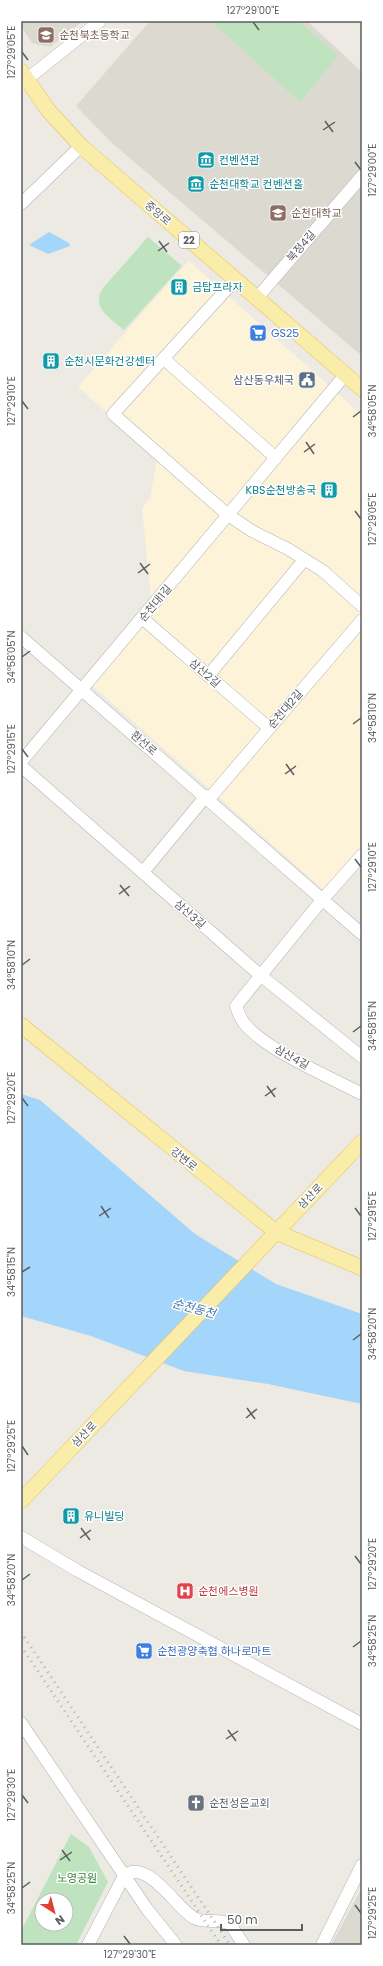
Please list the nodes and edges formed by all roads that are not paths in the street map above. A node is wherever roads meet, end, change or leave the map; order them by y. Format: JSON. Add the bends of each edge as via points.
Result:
{"nodes":[{"id":1,"x":100,"y":21,"type":"edge"},
{"id":2,"x":23,"y":78,"type":"edge"},
{"id":3,"x":81,"y":146,"type":"junction"},
{"id":4,"x":362,"y":176,"type":"edge"},
{"id":5,"x":21,"y":204,"type":"edge"},
{"id":6,"x":236,"y":280,"type":"junction"},
{"id":7,"x":256,"y":299,"type":"junction"},
{"id":8,"x":164,"y":359,"type":"junction"},
{"id":9,"x":345,"y":375,"type":"junction"},
{"id":10,"x":362,"y":389,"type":"edge"},
{"id":11,"x":276,"y":458,"type":"junction"},
{"id":12,"x":228,"y":515,"type":"junction"},
{"id":13,"x":304,"y":560,"type":"junction"},
{"id":14,"x":362,"y":606,"type":"edge"},
{"id":15,"x":142,"y":618,"type":"junction"},
{"id":16,"x":362,"y":620,"type":"edge"},
{"id":17,"x":21,"y":637,"type":"edge"},
{"id":18,"x":208,"y":676,"type":"junction"},
{"id":19,"x":82,"y":690,"type":"junction"},
{"id":20,"x":269,"y":728,"type":"junction"},
{"id":21,"x":21,"y":762,"type":"edge"},
{"id":22,"x":21,"y":766,"type":"edge"},
{"id":23,"x":207,"y":798,"type":"junction"},
{"id":24,"x":362,"y":855,"type":"edge"},
{"id":25,"x":143,"y":872,"type":"junction"},
{"id":26,"x":322,"y":900,"type":"junction"},
{"id":27,"x":362,"y":934,"type":"edge"},
{"id":28,"x":260,"y":975,"type":"junction"},
{"id":29,"x":21,"y":1025,"type":"edge"},
{"id":30,"x":362,"y":1057,"type":"edge"},
{"id":31,"x":362,"y":1094,"type":"edge"},
{"id":32,"x":362,"y":1142,"type":"edge"},
{"id":33,"x":276,"y":1232,"type":"junction"},
{"id":34,"x":362,"y":1268,"type":"edge"},
{"id":35,"x":21,"y":1501,"type":"edge"},
{"id":36,"x":21,"y":1537,"type":"edge"},
{"id":37,"x":21,"y":1723,"type":"edge"},
{"id":38,"x":362,"y":1724,"type":"edge"},
{"id":39,"x":362,"y":1865,"type":"edge"},
{"id":40,"x":124,"y":1876,"type":"junction"},
{"id":41,"x":88,"y":1945,"type":"edge"},
{"id":42,"x":176,"y":1945,"type":"edge"},
{"id":43,"x":244,"y":1945,"type":"edge"},
{"id":44,"x":322,"y":1945,"type":"edge"}],
"edges":[{"from":1,"to":2,"type":"street"},
{"from":2,"to":3,"type":"main road","name":"중앙로","number":"22"},
{"from":3,"to":5,"type":"street"},
{"from":3,"to":6,"type":"main road","name":"중앙로","number":"22"},
{"from":4,"to":7,"type":"street","name":"북정4길"},
{"from":6,"to":7,"type":"main road","name":"중앙로","number":"22"},
{"from":6,"to":8,"type":"street"},
{"from":7,"to":9,"type":"main road","name":"중앙로","number":"22"},
{"from":8,"to":11,"type":"street"},
{"from":8,"to":12,"type":"street","via":[[114,414]]},
{"from":9,"to":10,"type":"main road","name":"중앙로","number":"22"},
{"from":9,"to":11,"type":"street","name":"순천대1길"},
{"from":11,"to":12,"type":"street","name":"순천대1길"},
{"from":12,"to":13,"type":"street","via":[[252,532]]},
{"from":12,"to":15,"type":"street","name":"순천대1길"},
{"from":13,"to":14,"type":"street","via":[[323,571]]},
{"from":13,"to":18,"type":"street"},
{"from":15,"to":18,"type":"street","name":"삼산2길"},
{"from":15,"to":19,"type":"street","name":"순천대1길"},
{"from":16,"to":20,"type":"street","name":"순천대2길"},
{"from":17,"to":19,"type":"street","name":"환선로"},
{"from":18,"to":20,"type":"street","name":"삼산2길"},
{"from":19,"to":21,"type":"street"},
{"from":19,"to":23,"type":"street","name":"환선로"},
{"from":20,"to":23,"type":"street","name":"순천대2길"},
{"from":22,"to":25,"type":"street","name":"삼산3길"},
{"from":23,"to":25,"type":"street"},
{"from":23,"to":26,"type":"street","name":"환선로"},
{"from":24,"to":26,"type":"street"},
{"from":25,"to":28,"type":"street","name":"삼산3길"},
{"from":26,"to":27,"type":"street","name":"환선로"},
{"from":26,"to":28,"type":"street"},
{"from":28,"to":30,"type":"street","name":"삼산3길"},
{"from":28,"to":31,"type":"street","name":"삼산4길","via":[[236,1006],[242,1021],[255,1035]]},
{"from":29,"to":33,"type":"main road","name":"강변로"},
{"from":32,"to":33,"type":"main road","name":"삼산로"},
{"from":33,"to":34,"type":"main road","name":"강변로"},
{"from":33,"to":35,"type":"main road","name":"삼산로"},
{"from":36,"to":38,"type":"street","via":[[78,1571]]},
{"from":37,"to":40,"type":"street"},
{"from":39,"to":44,"type":"street"},
{"from":40,"to":41,"type":"street"},
{"from":40,"to":42,"type":"street"},
{"from":40,"to":43,"type":"street","via":[[133,1872],[153,1880],[195,1918],[202,1921],[228,1922]]}]}
